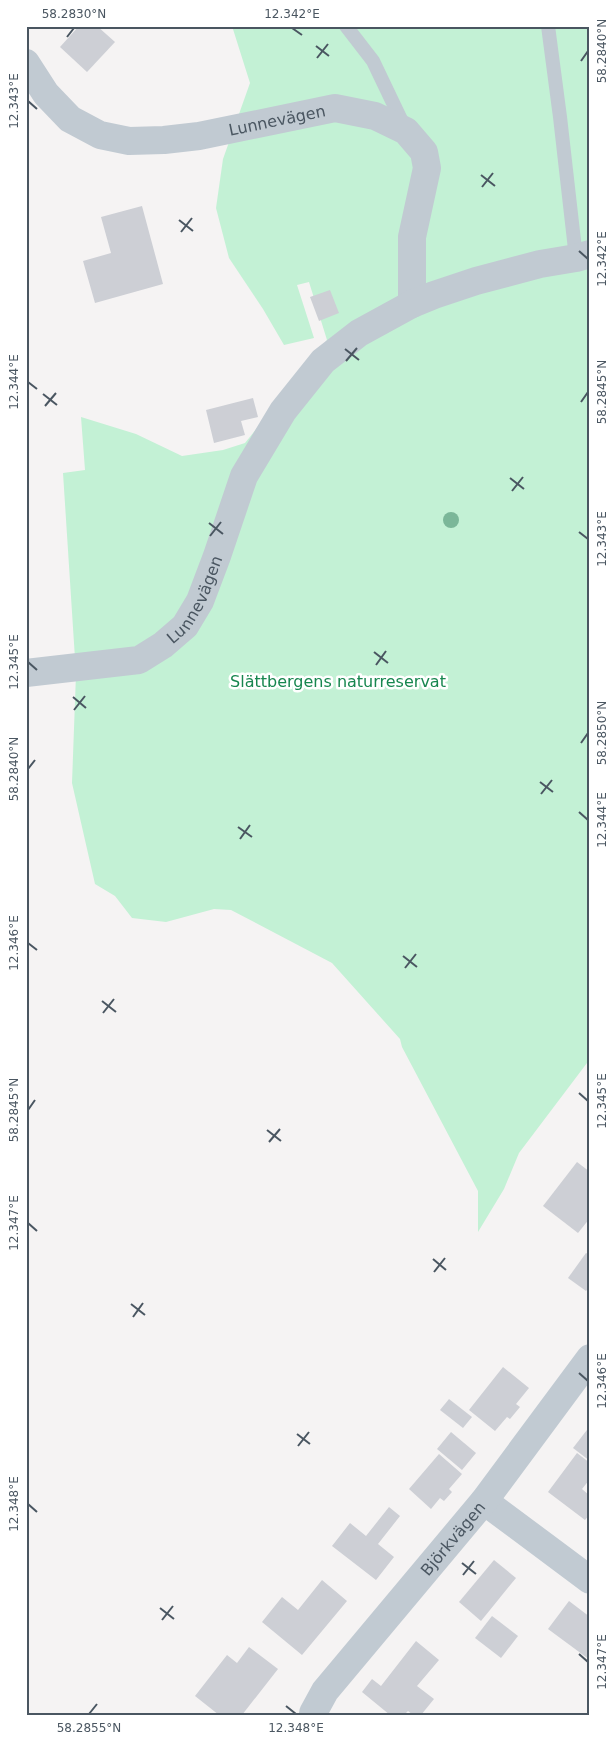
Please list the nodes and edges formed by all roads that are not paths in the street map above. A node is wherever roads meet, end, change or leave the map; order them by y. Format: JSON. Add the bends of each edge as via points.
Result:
{"nodes":[{"id":1,"x":346,"y":26,"type":"edge"},
{"id":2,"x":548,"y":26,"type":"edge"},
{"id":3,"x":26,"y":63,"type":"edge"},
{"id":4,"x":406,"y":131,"type":"junction"},
{"id":5,"x":583,"y":256,"type":"edge"},
{"id":6,"x":412,"y":304,"type":"junction"},
{"id":7,"x":26,"y":672,"type":"edge"},
{"id":8,"x":590,"y":1358,"type":"edge"},
{"id":9,"x":484,"y":1501,"type":"junction"},
{"id":10,"x":590,"y":1580,"type":"edge"},
{"id":11,"x":313,"y":1715,"type":"edge"}],
"edges":[{"from":1,"to":4,"type":"lane","via":[[373,61]]},
{"from":2,"to":5,"type":"lane"},
{"from":3,"to":4,"type":"street","name":"Lunnevägen","via":[[46,94],[70,119],[100,135],[130,141],[199,136],[335,108],[375,116]]},
{"from":4,"to":6,"type":"street","name":"Lunnevägen","via":[[424,152],[427,168],[412,237]]},
{"from":5,"to":6,"type":"street","name":"Lunnevägen","via":[[476,281]]},
{"from":6,"to":7,"type":"street","name":"Lunnevägen","via":[[359,333],[323,361],[283,410],[244,476],[200,602],[185,626],[139,660]]},
{"from":8,"to":9,"type":"street","name":"Björkvägen"},
{"from":9,"to":10,"type":"street"},
{"from":9,"to":11,"type":"street","name":"Björkvägen","via":[[325,1691]]}]}
